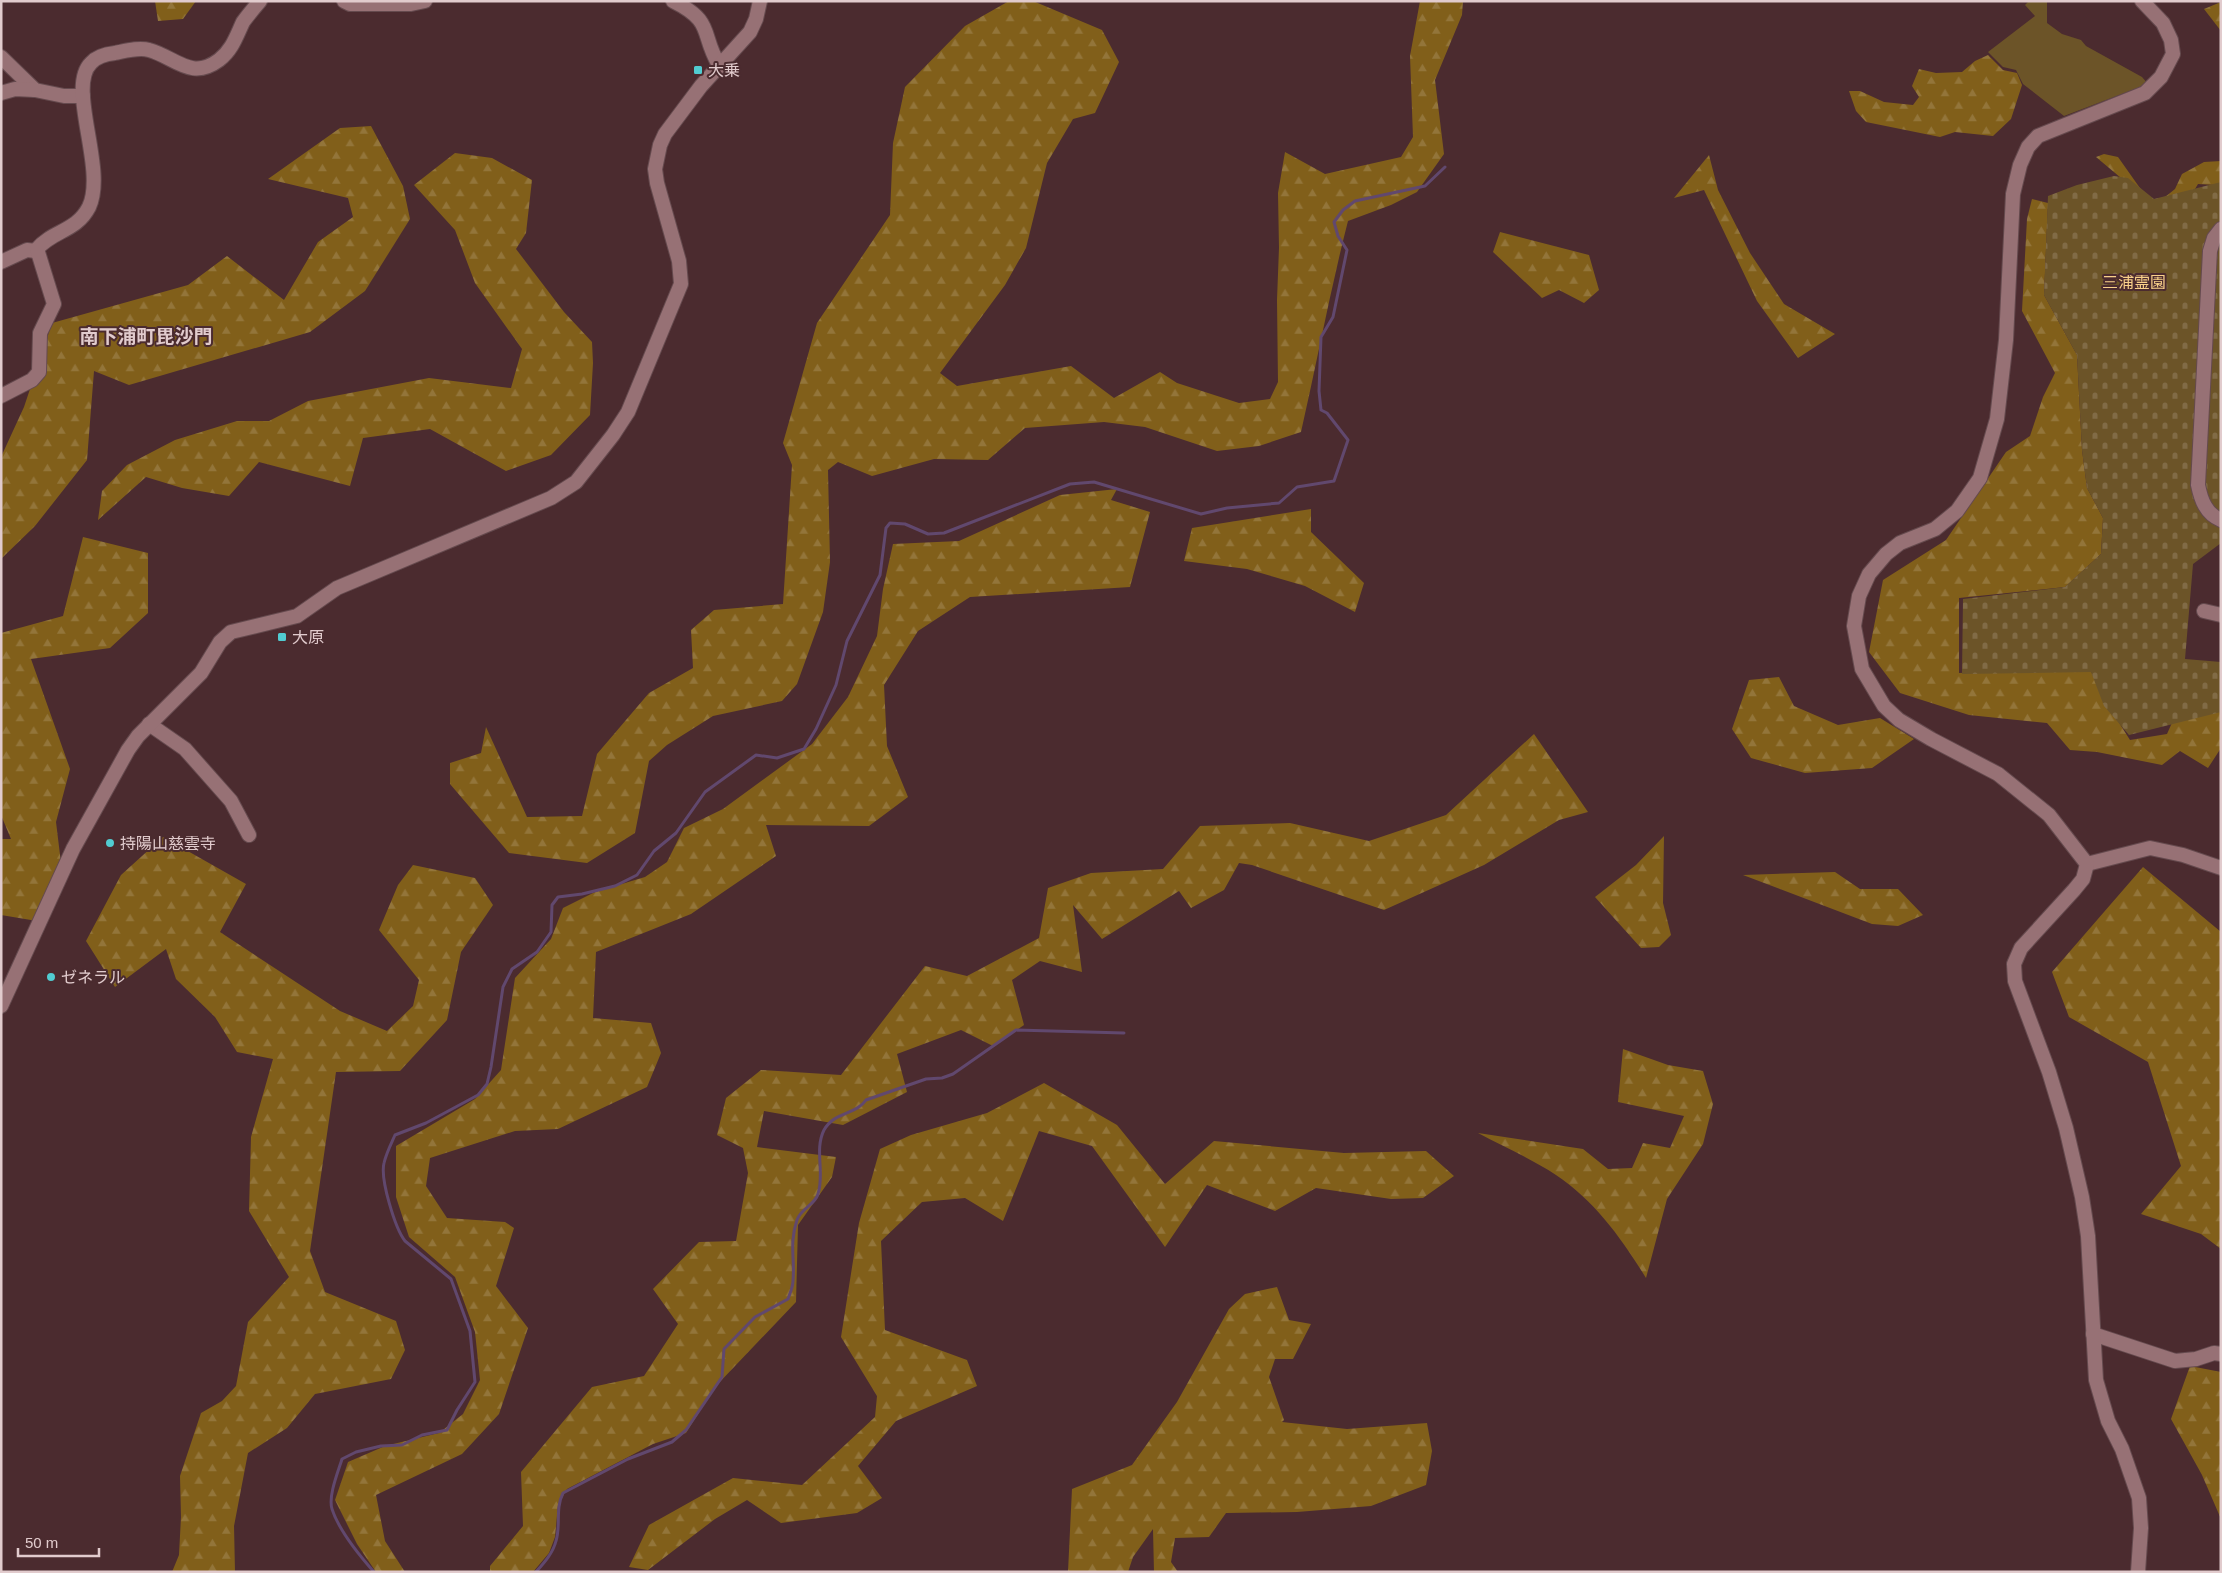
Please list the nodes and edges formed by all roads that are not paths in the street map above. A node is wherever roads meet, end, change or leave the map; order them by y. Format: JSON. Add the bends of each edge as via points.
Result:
{"nodes":[{"id":1,"x":260,"y":1,"type":"edge"},
{"id":2,"x":344,"y":1,"type":"edge"},
{"id":3,"x":425,"y":1,"type":"edge"},
{"id":4,"x":673,"y":1,"type":"edge"},
{"id":5,"x":760,"y":1,"type":"edge"},
{"id":6,"x":2142,"y":1,"type":"edge"},
{"id":7,"x":1,"y":57,"type":"edge"},
{"id":8,"x":719,"y":66,"type":"junction"},
{"id":9,"x":35,"y":90,"type":"junction"},
{"id":10,"x":1,"y":93,"type":"edge"},
{"id":11,"x":83,"y":96,"type":"junction"},
{"id":12,"x":2221,"y":229,"type":"edge"},
{"id":13,"x":36,"y":251,"type":"junction"},
{"id":14,"x":1,"y":262,"type":"edge"},
{"id":15,"x":1,"y":396,"type":"edge"},
{"id":16,"x":2221,"y":520,"type":"edge"},
{"id":17,"x":2204,"y":611,"type":"dead end"},
{"id":18,"x":2221,"y":615,"type":"edge"},
{"id":19,"x":149,"y":724,"type":"junction"},
{"id":20,"x":249,"y":836,"type":"dead end"},
{"id":21,"x":2087,"y":864,"type":"junction"},
{"id":22,"x":2221,"y":868,"type":"edge"},
{"id":23,"x":1,"y":1006,"type":"edge"},
{"id":24,"x":2093,"y":1334,"type":"junction"},
{"id":25,"x":2221,"y":1354,"type":"edge"},
{"id":26,"x":2138,"y":1572,"type":"edge"}],
"edges":[{"from":1,"to":11,"type":"street","via":[[243,23],[230,50],[213,64],[202,68],[185,67],[147,49],[107,54],[88,66],[83,78]]},
{"from":2,"to":3,"type":"street","via":[[350,4],[411,4]]},
{"from":4,"to":8,"type":"street","via":[[691,10],[701,20]]},
{"from":5,"to":8,"type":"street","via":[[750,32]]},
{"from":6,"to":21,"type":"street","via":[[2163,23],[2171,40],[2173,54],[2161,77],[2145,93],[2038,136],[2028,147],[2020,165],[2013,194],[2006,340],[1997,419],[1980,478],[1957,511],[1935,529],[1900,543],[1880,561],[1869,574],[1859,596],[1854,626],[1862,669],[1884,706],[1899,720],[1998,774],[2048,815]]},
{"from":7,"to":9,"type":"street"},
{"from":8,"to":19,"type":"street","via":[[665,134],[657,156],[657,184],[681,274],[677,296],[628,412],[576,482],[551,498],[337,588],[297,616],[231,632],[220,642],[201,672]]},
{"from":9,"to":10,"type":"street","via":[[15,89]]},
{"from":9,"to":11,"type":"street"},
{"from":11,"to":13,"type":"street","via":[[95,184],[92,201],[74,226],[47,239]]},
{"from":12,"to":16,"type":"street","via":[[2210,251],[2198,485],[2206,510]]},
{"from":13,"to":14,"type":"street","via":[[27,250]]},
{"from":13,"to":15,"type":"street","via":[[54,304],[40,333],[39,372],[32,380]]},
{"from":17,"to":18,"type":"street"},
{"from":19,"to":20,"type":"street","via":[[185,749],[231,801]]},
{"from":19,"to":23,"type":"street","via":[[128,750],[73,849]]},
{"from":21,"to":22,"type":"street","via":[[2150,848]]},
{"from":21,"to":24,"type":"street","via":[[2083,879],[2021,948],[2014,964],[2014,981],[2052,1081],[2082,1197],[2088,1236]]},
{"from":24,"to":25,"type":"street","via":[[2175,1361]]},
{"from":24,"to":26,"type":"street","via":[[2100,1396],[2138,1498],[2141,1528]]}]}
